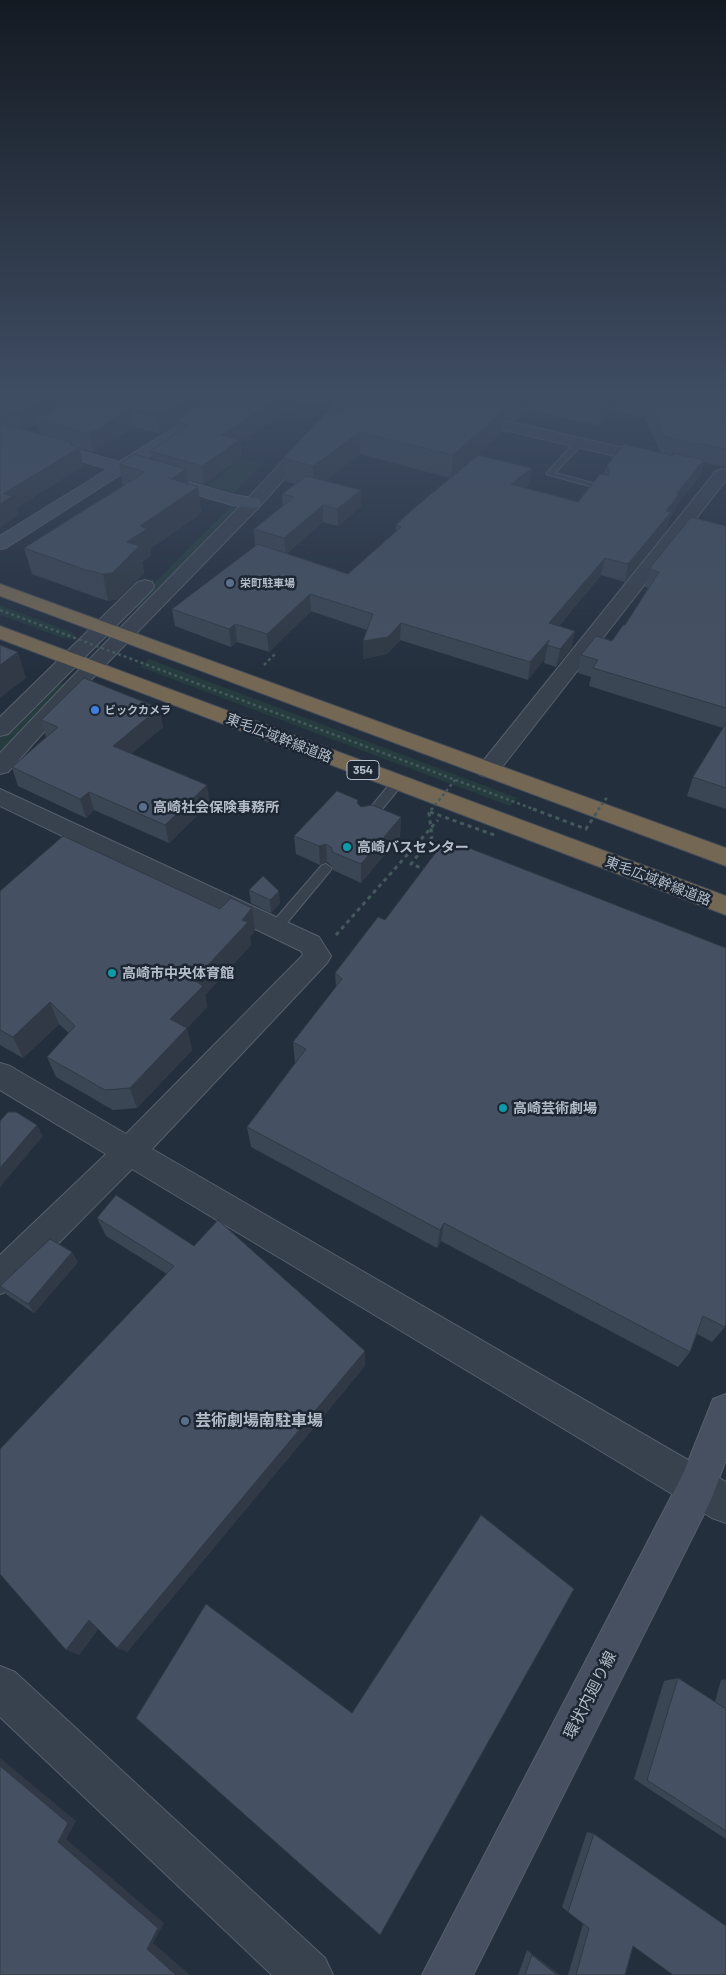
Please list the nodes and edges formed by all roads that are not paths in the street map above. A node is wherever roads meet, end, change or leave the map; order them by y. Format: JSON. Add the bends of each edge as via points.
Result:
{"nodes":[{"id":1,"x":94,"y":485,"type":"edge"},
{"id":2,"x":181,"y":485,"type":"edge"},
{"id":3,"x":246,"y":485,"type":"edge"},
{"id":4,"x":269,"y":485,"type":"edge"},
{"id":5,"x":591,"y":485,"type":"edge"},
{"id":6,"x":717,"y":485,"type":"edge"},
{"id":7,"x":601,"y":488,"type":"edge"},
{"id":8,"x":232,"y":500,"type":"junction"},
{"id":9,"x":253,"y":503,"type":"junction"},
{"id":10,"x":204,"y":528,"type":"dead end"},
{"id":11,"x":0,"y":544,"type":"edge"},
{"id":12,"x":156,"y":576,"type":"dead end"},
{"id":13,"x":0,"y":590,"type":"edge"},
{"id":14,"x":102,"y":628,"type":"junction"},
{"id":15,"x":0,"y":632,"type":"edge"},
{"id":16,"x":123,"y":635,"type":"junction"},
{"id":17,"x":70,"y":659,"type":"junction"},
{"id":18,"x":92,"y":668,"type":"junction"},
{"id":19,"x":0,"y":728,"type":"edge"},
{"id":20,"x":0,"y":767,"type":"edge"},
{"id":21,"x":488,"y":770,"type":"junction"},
{"id":22,"x":397,"y":783,"type":"junction"},
{"id":23,"x":0,"y":797,"type":"edge"},
{"id":24,"x":365,"y":821,"type":"edge"},
{"id":25,"x":726,"y":857,"type":"edge"},
{"id":26,"x":326,"y":868,"type":"dead end"},
{"id":27,"x":726,"y":906,"type":"edge"},
{"id":28,"x":276,"y":927,"type":"junction"},
{"id":29,"x":0,"y":1074,"type":"edge"},
{"id":30,"x":128,"y":1152,"type":"junction"},
{"id":31,"x":0,"y":1278,"type":"edge"},
{"id":32,"x":726,"y":1412,"type":"edge"},
{"id":33,"x":711,"y":1495,"type":"edge"},
{"id":34,"x":0,"y":1687,"type":"edge"},
{"id":35,"x":308,"y":1975,"type":"edge"},
{"id":36,"x":447,"y":1975,"type":"edge"}],
"edges":[{"from":1,"to":11,"type":"street"},
{"from":2,"to":8,"type":"street"},
{"from":3,"to":8,"type":"street"},
{"from":4,"to":9,"type":"street"},
{"from":5,"to":7,"type":"lane"},
{"from":6,"to":21,"type":"street","via":[[692,526]]},
{"from":8,"to":9,"type":"street"},
{"from":8,"to":10,"type":"street"},
{"from":9,"to":16,"type":"street"},
{"from":12,"to":14,"type":"street"},
{"from":13,"to":14,"type":"highway"},
{"from":14,"to":16,"type":"highway"},
{"from":14,"to":17,"type":"street"},
{"from":15,"to":17,"type":"highway","name":"東毛広域幹線道路","number":"354"},
{"from":16,"to":18,"type":"street"},
{"from":16,"to":21,"type":"highway"},
{"from":17,"to":18,"type":"highway","name":"東毛広域幹線道路","number":"354"},
{"from":17,"to":19,"type":"street"},
{"from":18,"to":20,"type":"street"},
{"from":18,"to":22,"type":"highway","name":"東毛広域幹線道路","number":"354"},
{"from":21,"to":25,"type":"highway"},
{"from":22,"to":24,"type":"lane"},
{"from":22,"to":27,"type":"highway","name":"東毛広域幹線道路","number":"354"},
{"from":23,"to":28,"type":"street"},
{"from":26,"to":28,"type":"lane"},
{"from":28,"to":30,"type":"street","via":[[310,944],[318,956]]},
{"from":29,"to":30,"type":"street"},
{"from":30,"to":31,"type":"street"},
{"from":30,"to":33,"type":"street","via":[[147,1160]]},
{"from":32,"to":33,"type":"street","name":"環状内廻り線"},
{"from":33,"to":36,"type":"street","name":"環状内廻り線"},
{"from":34,"to":35,"type":"street"}]}
